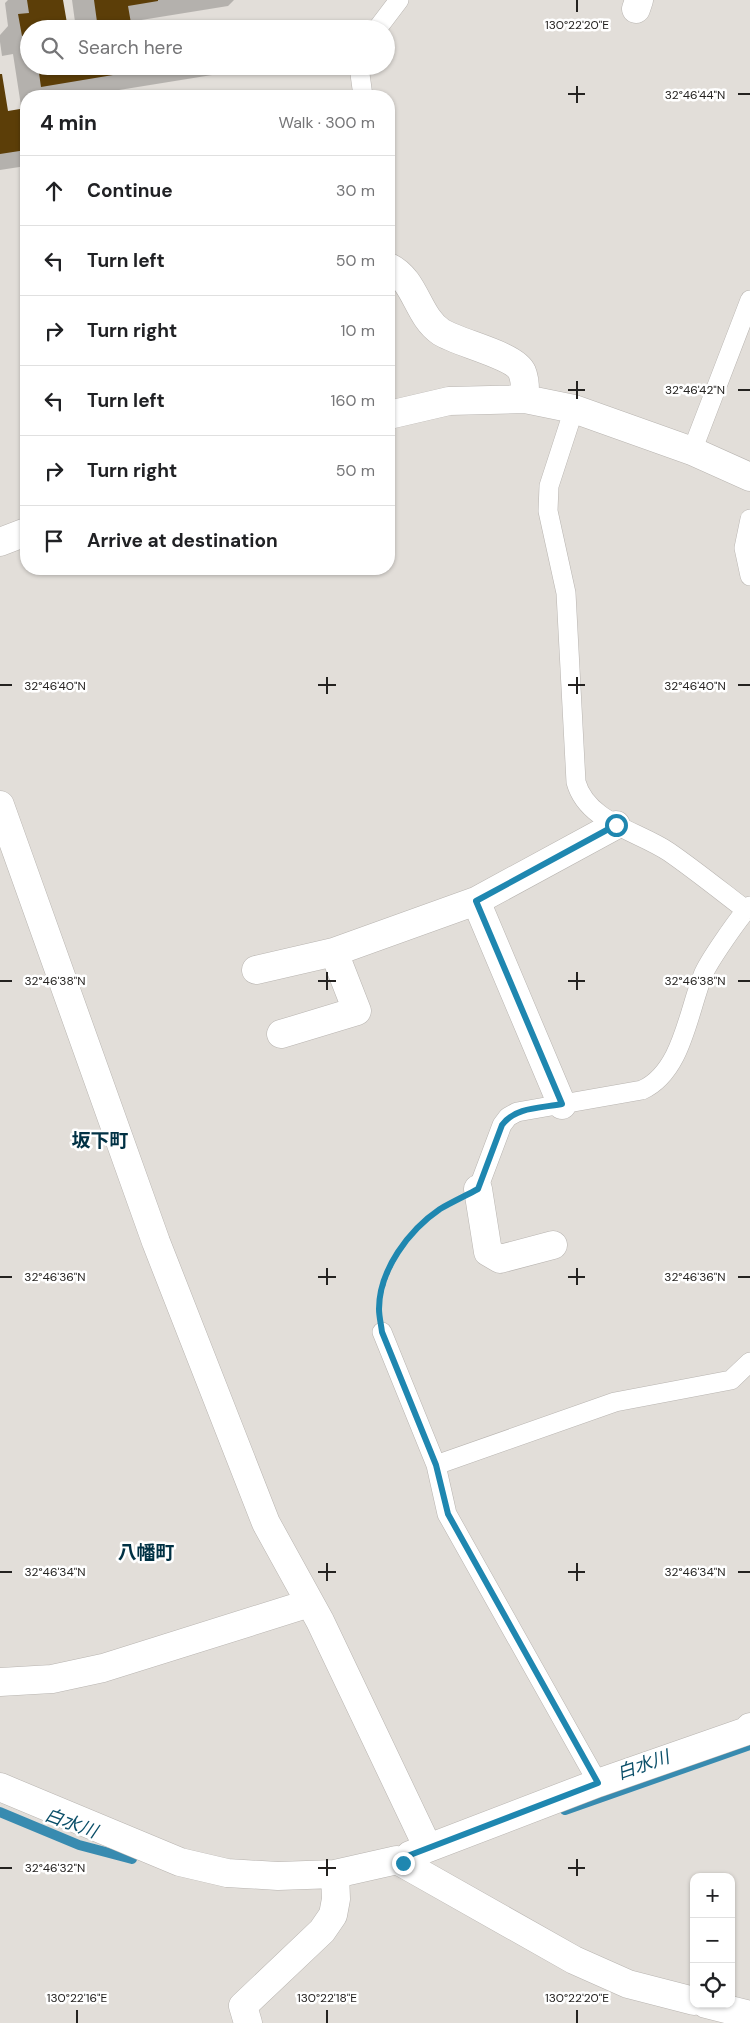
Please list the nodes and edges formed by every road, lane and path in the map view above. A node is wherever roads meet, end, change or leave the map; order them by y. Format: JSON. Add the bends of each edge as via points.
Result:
{"nodes":[{"id":1,"x":400,"y":0,"type":"edge"},
{"id":2,"x":384,"y":20,"type":"edge"},
{"id":3,"x":360,"y":75,"type":"edge"},
{"id":4,"x":362,"y":90,"type":"edge"},
{"id":5,"x":395,"y":272,"type":"edge"},
{"id":6,"x":750,"y":300,"type":"edge"},
{"id":7,"x":525,"y":399,"type":"junction"},
{"id":8,"x":574,"y":409,"type":"junction"},
{"id":9,"x":395,"y":414,"type":"edge"},
{"id":10,"x":692,"y":451,"type":"junction"},
{"id":11,"x":750,"y":477,"type":"edge"},
{"id":12,"x":750,"y":519,"type":"edge"},
{"id":13,"x":20,"y":534,"type":"edge"},
{"id":14,"x":0,"y":542,"type":"edge"},
{"id":15,"x":750,"y":576,"type":"edge"},
{"id":16,"x":0,"y":805,"type":"edge"},
{"id":17,"x":616,"y":825,"type":"junction"},
{"id":18,"x":10,"y":864,"type":"edge"},
{"id":19,"x":476,"y":901,"type":"junction"},
{"id":20,"x":748,"y":908,"type":"edge"},
{"id":21,"x":334,"y":952,"type":"junction"},
{"id":22,"x":256,"y":970,"type":"dead end"},
{"id":23,"x":281,"y":1034,"type":"dead end"},
{"id":24,"x":562,"y":1104,"type":"junction"},
{"id":25,"x":478,"y":1189,"type":"junction"},
{"id":26,"x":553,"y":1245,"type":"dead end"},
{"id":27,"x":382,"y":1332,"type":"joint"},
{"id":28,"x":750,"y":1362,"type":"edge"},
{"id":29,"x":436,"y":1465,"type":"junction"},
{"id":30,"x":310,"y":1603,"type":"junction"},
{"id":31,"x":0,"y":1682,"type":"edge"},
{"id":32,"x":750,"y":1727,"type":"edge"},
{"id":33,"x":598,"y":1783,"type":"junction"},
{"id":34,"x":0,"y":1787,"type":"edge"},
{"id":35,"x":412,"y":1860,"type":"junction"},
{"id":36,"x":335,"y":1874,"type":"junction"},
{"id":37,"x":690,"y":2000,"type":"edge"},
{"id":38,"x":722,"y":2008,"type":"edge"},
{"id":39,"x":750,"y":2015,"type":"edge"},
{"id":40,"x":248,"y":2023,"type":"edge"}],
"edges":[{"from":1,"to":2,"type":"lane"},
{"from":3,"to":4,"type":"lane"},
{"from":5,"to":7,"type":"street","via":[[408,283],[439,331],[511,361],[522,370]]},
{"from":6,"to":10,"type":"lane"},
{"from":7,"to":8,"type":"street"},
{"from":7,"to":9,"type":"street","via":[[449,401]]},
{"from":8,"to":10,"type":"street"},
{"from":8,"to":17,"type":"lane","via":[[549,486],[548,511],[567,602],[576,782],[580,796],[589,806]]},
{"from":10,"to":11,"type":"street"},
{"from":12,"to":15,"type":"lane","via":[[744,548]]},
{"from":13,"to":14,"type":"street"},
{"from":16,"to":18,"type":"street"},
{"from":17,"to":19,"type":"street"},
{"from":17,"to":20,"type":"lane","via":[[667,851]]},
{"from":18,"to":30,"type":"street","via":[[266,1523]]},
{"from":19,"to":21,"type":"street"},
{"from":19,"to":24,"type":"street"},
{"from":20,"to":24,"type":"lane","via":[[703,974],[683,1034],[664,1075],[642,1090]]},
{"from":21,"to":22,"type":"street"},
{"from":21,"to":23,"type":"street","via":[[357,1011]]},
{"from":24,"to":25,"type":"lane","via":[[517,1112],[508,1117]]},
{"from":25,"to":26,"type":"street","via":[[488,1252],[500,1259]]},
{"from":25,"to":27,"type":"path","via":[[440,1209],[422,1224],[396,1256],[382,1289],[379,1308]]},
{"from":27,"to":29,"type":"lane"},
{"from":28,"to":29,"type":"lane","via":[[731,1380],[615,1402]]},
{"from":29,"to":33,"type":"lane","via":[[448,1514]]},
{"from":30,"to":31,"type":"street","via":[[103,1668],[52,1679]]},
{"from":30,"to":35,"type":"street"},
{"from":32,"to":33,"type":"street","via":[[747,1731]]},
{"from":33,"to":35,"type":"street"},
{"from":34,"to":36,"type":"street","via":[[180,1862],[227,1873],[278,1876]]},
{"from":35,"to":36,"type":"street"},
{"from":35,"to":37,"type":"street","via":[[574,1960],[628,1984]]},
{"from":36,"to":40,"type":"street","via":[[333,1915],[322,1931],[242,2006]]},
{"from":38,"to":39,"type":"street"}]}
